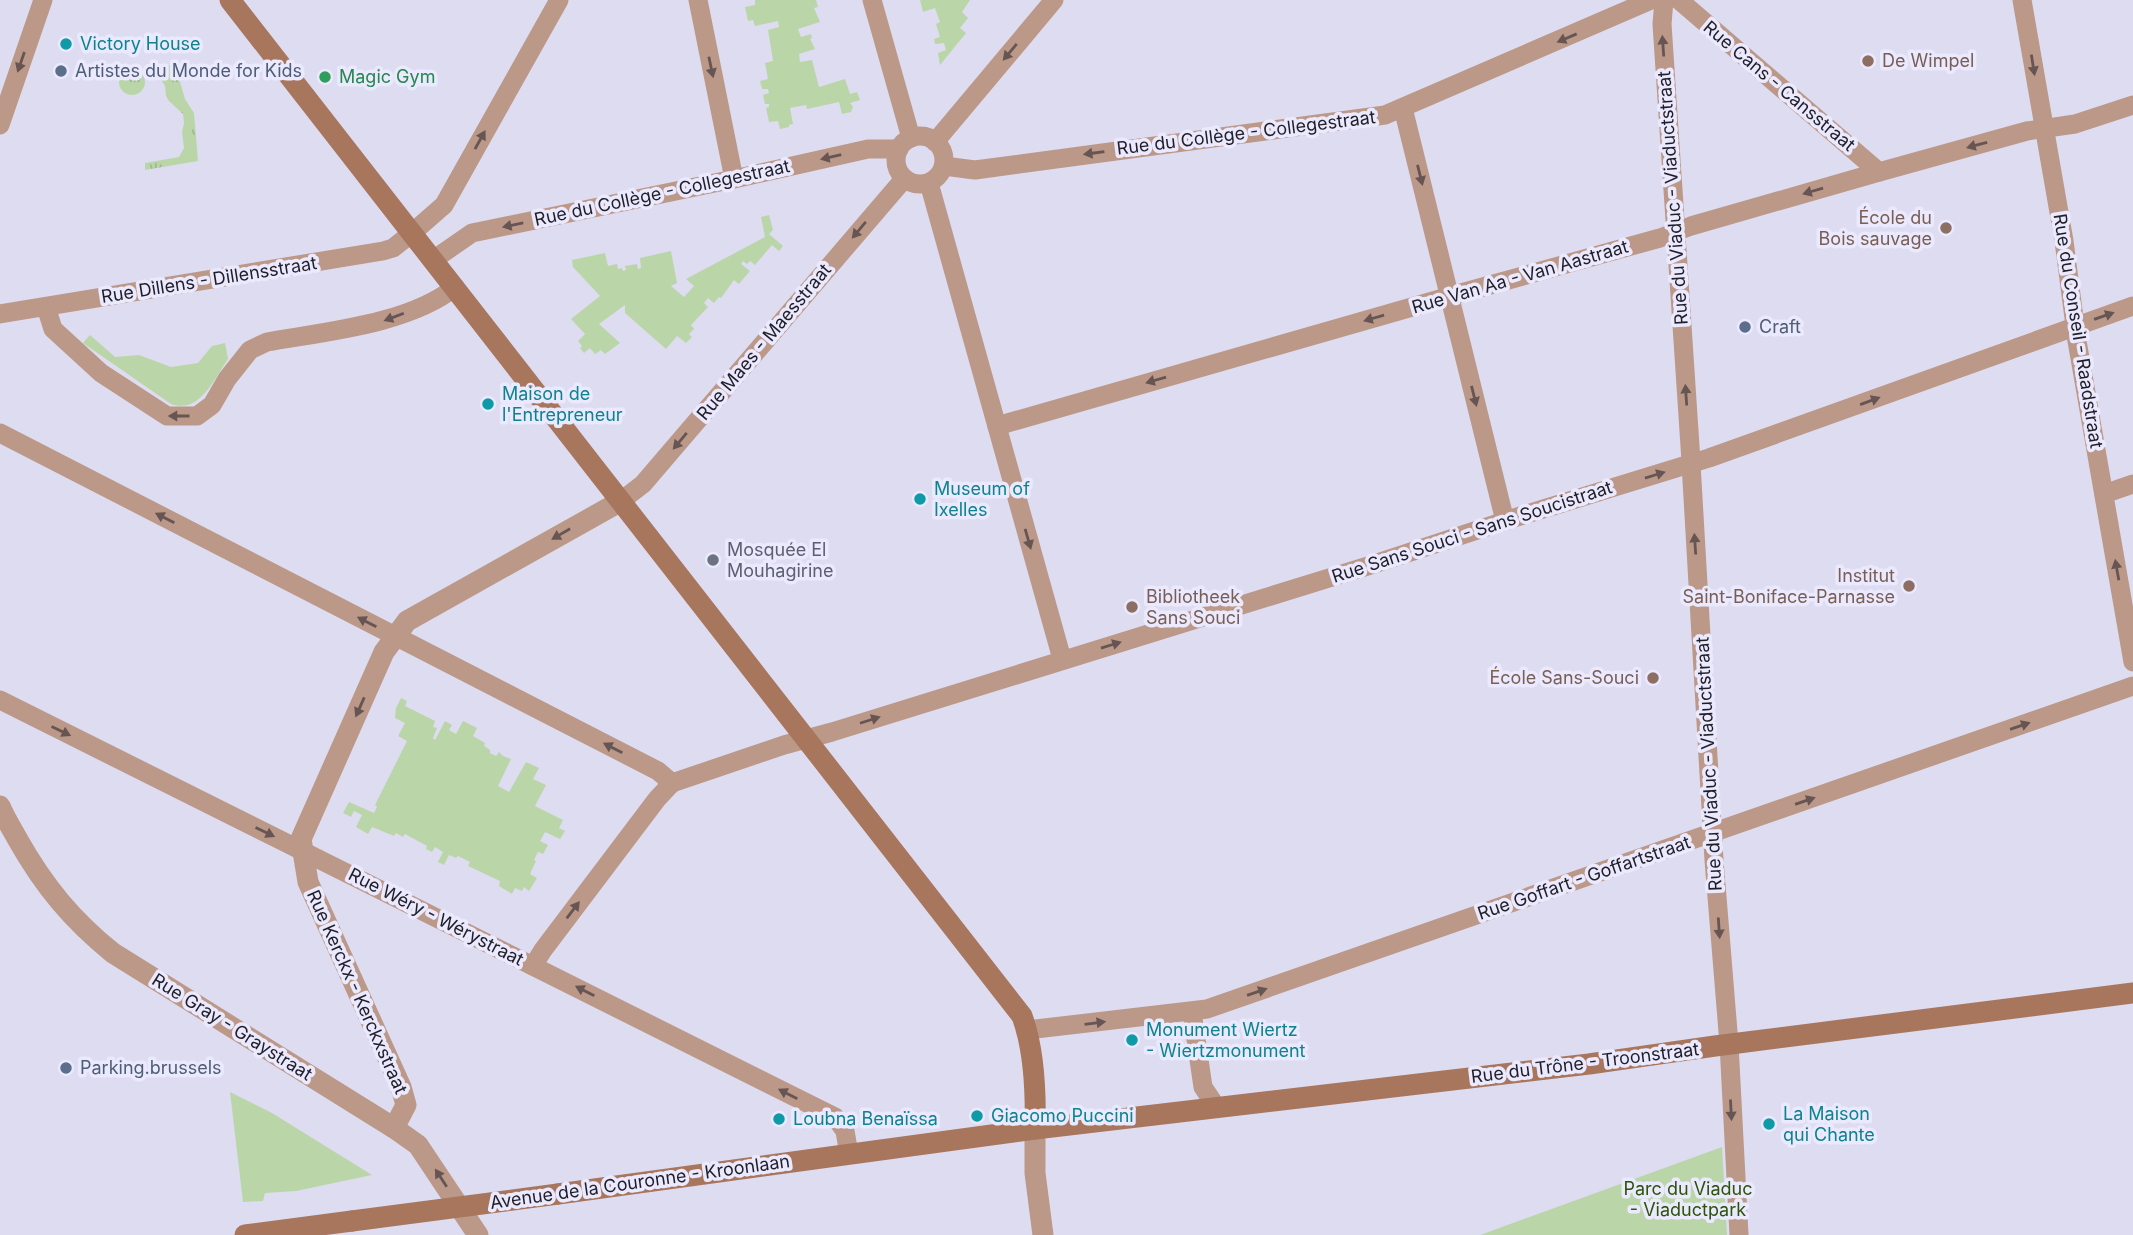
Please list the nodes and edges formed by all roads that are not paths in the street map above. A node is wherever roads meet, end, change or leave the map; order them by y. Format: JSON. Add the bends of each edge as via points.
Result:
{"nodes":[{"id":1,"x":43,"y":0,"type":"edge"},
{"id":2,"x":230,"y":0,"type":"edge"},
{"id":3,"x":559,"y":0,"type":"edge"},
{"id":4,"x":698,"y":0,"type":"edge"},
{"id":5,"x":872,"y":0,"type":"edge"},
{"id":6,"x":1054,"y":0,"type":"edge"},
{"id":7,"x":1651,"y":0,"type":"edge"},
{"id":8,"x":1664,"y":0,"type":"edge"},
{"id":9,"x":1679,"y":0,"type":"edge"},
{"id":10,"x":2022,"y":0,"type":"edge"},
{"id":11,"x":2133,"y":105,"type":"edge"},
{"id":12,"x":1403,"y":108,"type":"junction"},
{"id":13,"x":0,"y":125,"type":"edge"},
{"id":14,"x":2043,"y":130,"type":"junction"},
{"id":15,"x":935,"y":142,"type":"junction"},
{"id":16,"x":905,"y":143,"type":"junction"},
{"id":17,"x":944,"y":166,"type":"junction"},
{"id":18,"x":1879,"y":172,"type":"junction"},
{"id":19,"x":734,"y":179,"type":"junction"},
{"id":20,"x":904,"y":179,"type":"junction"},
{"id":21,"x":929,"y":183,"type":"junction"},
{"id":22,"x":1675,"y":232,"type":"junction"},
{"id":23,"x":412,"y":233,"type":"junction"},
{"id":24,"x":433,"y":260,"type":"junction"},
{"id":25,"x":455,"y":287,"type":"junction"},
{"id":26,"x":1450,"y":296,"type":"junction"},
{"id":27,"x":2133,"y":306,"type":"edge"},
{"id":28,"x":46,"y":307,"type":"junction"},
{"id":29,"x":0,"y":314,"type":"edge"},
{"id":30,"x":2075,"y":327,"type":"junction"},
{"id":31,"x":997,"y":426,"type":"junction"},
{"id":32,"x":0,"y":433,"type":"edge"},
{"id":33,"x":1691,"y":464,"type":"junction"},
{"id":34,"x":2133,"y":484,"type":"edge"},
{"id":35,"x":2104,"y":494,"type":"junction"},
{"id":36,"x":621,"y":501,"type":"junction"},
{"id":37,"x":1504,"y":521,"type":"junction"},
{"id":38,"x":396,"y":637,"type":"junction"},
{"id":39,"x":1062,"y":659,"type":"junction"},
{"id":40,"x":2133,"y":662,"type":"edge"},
{"id":41,"x":2133,"y":686,"type":"edge"},
{"id":42,"x":0,"y":700,"type":"edge"},
{"id":43,"x":805,"y":739,"type":"junction"},
{"id":44,"x":672,"y":783,"type":"junction"},
{"id":45,"x":0,"y":806,"type":"edge"},
{"id":46,"x":1714,"y":833,"type":"junction"},
{"id":47,"x":303,"y":851,"type":"junction"},
{"id":48,"x":533,"y":966,"type":"junction"},
{"id":49,"x":2133,"y":993,"type":"edge"},
{"id":50,"x":1192,"y":1012,"type":"junction"},
{"id":51,"x":1027,"y":1030,"type":"junction"},
{"id":52,"x":1729,"y":1044,"type":"junction"},
{"id":53,"x":1217,"y":1108,"type":"junction"},
{"id":54,"x":394,"y":1128,"type":"junction"},
{"id":55,"x":1035,"y":1129,"type":"junction"},
{"id":56,"x":849,"y":1154,"type":"junction"},
{"id":57,"x":245,"y":1235,"type":"edge"},
{"id":58,"x":478,"y":1235,"type":"edge"},
{"id":59,"x":1043,"y":1235,"type":"edge"},
{"id":60,"x":1739,"y":1235,"type":"edge"}],
"edges":[{"from":1,"to":13,"type":"street","one_way":true},
{"from":2,"to":23,"type":"main road"},
{"from":23,"to":3,"type":"street","name":"Rue Dillens - Dillensstraat","one_way":true,"via":[[444,205]]},
{"from":4,"to":19,"type":"street","one_way":true},
{"from":5,"to":16,"type":"street"},
{"from":6,"to":15,"type":"street","one_way":true},
{"from":7,"to":12,"type":"street","name":"Rue du Collège - Collegestraat","one_way":true},
{"from":22,"to":8,"type":"street","name":"Rue du Viaduc - Viaductstraat","one_way":true},
{"from":9,"to":18,"type":"street","name":"Rue Cans - Cansstraat"},
{"from":10,"to":14,"type":"street","name":"Rue du Conseil - Raadstraat","one_way":true},
{"from":11,"to":14,"type":"street","name":"Rue Van Aa - Van Aastraat"},
{"from":12,"to":17,"type":"street","name":"Rue du Collège - Collegestraat","one_way":true,"via":[[1385,115],[975,170]]},
{"from":12,"to":26,"type":"street","one_way":true},
{"from":14,"to":18,"type":"street","name":"Rue Van Aa - Van Aastraat","one_way":true},
{"from":14,"to":30,"type":"street","name":"Rue du Conseil - Raadstraat"},
{"from":15,"to":16,"type":"street","via":[[924,136]]},
{"from":15,"to":17,"type":"street","via":[[943,153]]},
{"from":16,"to":19,"type":"street","name":"Rue du Collège - Collegestraat","one_way":true},
{"from":16,"to":20,"type":"street","via":[[896,157]]},
{"from":17,"to":21,"type":"street"},
{"from":18,"to":22,"type":"street","name":"Rue Van Aa - Van Aastraat","one_way":true},
{"from":19,"to":24,"type":"street","name":"Rue du Collège - Collegestraat","one_way":true,"via":[[472,233]]},
{"from":20,"to":21,"type":"street"},
{"from":20,"to":36,"type":"street","name":"Rue Maes - Maesstraat","one_way":true,"via":[[643,484]]},
{"from":21,"to":31,"type":"street"},
{"from":22,"to":26,"type":"street","name":"Rue Van Aa - Van Aastraat"},
{"from":33,"to":22,"type":"street","name":"Rue du Viaduc - Viaductstraat","one_way":true},
{"from":23,"to":24,"type":"main road"},
{"from":23,"to":28,"type":"street","name":"Rue Dillens - Dillensstraat","via":[[383,251]]},
{"from":24,"to":25,"type":"main road"},
{"from":25,"to":28,"type":"street","one_way":true,"via":[[385,321],[267,341],[250,350],[212,405],[197,416],[167,416],[101,373],[53,329]]},
{"from":25,"to":36,"type":"main road"},
{"from":26,"to":31,"type":"street","name":"Rue Van Aa - Van Aastraat","one_way":true},
{"from":26,"to":37,"type":"street","one_way":true},
{"from":30,"to":27,"type":"street","name":"Rue Sans Souci - Sans Soucistraat","one_way":true},
{"from":28,"to":29,"type":"street","name":"Rue Dillens - Dillensstraat"},
{"from":33,"to":30,"type":"street","name":"Rue Sans Souci - Sans Soucistraat","one_way":true},
{"from":30,"to":35,"type":"street","name":"Rue du Conseil - Raadstraat"},
{"from":31,"to":39,"type":"street","one_way":true},
{"from":38,"to":32,"type":"street","one_way":true},
{"from":37,"to":33,"type":"street","name":"Rue Sans Souci - Sans Soucistraat","one_way":true},
{"from":46,"to":33,"type":"street","name":"Rue du Viaduc - Viaductstraat","one_way":true},
{"from":34,"to":35,"type":"street"},
{"from":40,"to":35,"type":"street","name":"Rue du Conseil - Raadstraat","one_way":true},
{"from":36,"to":38,"type":"street","name":"Rue Kerckx - Kerckxstraat","one_way":true,"via":[[407,621]]},
{"from":36,"to":43,"type":"main road"},
{"from":39,"to":37,"type":"street","name":"Rue Sans Souci - Sans Soucistraat","one_way":true},
{"from":44,"to":38,"type":"street","one_way":true,"via":[[658,771]]},
{"from":38,"to":47,"type":"street","name":"Rue Kerckx - Kerckxstraat","one_way":true,"via":[[384,652],[301,839]]},
{"from":43,"to":39,"type":"street","name":"Rue Sans Souci - Sans Soucistraat","one_way":true},
{"from":46,"to":41,"type":"street","name":"Rue Goffart - Goffartstraat","one_way":true},
{"from":42,"to":47,"type":"street","name":"Rue Wéry - Wérystraat","one_way":true},
{"from":43,"to":44,"type":"street","name":"Rue Sans Souci - Sans Soucistraat"},
{"from":43,"to":51,"type":"main road","via":[[1022,1016]]},
{"from":48,"to":44,"type":"street","one_way":true},
{"from":45,"to":54,"type":"street","name":"Rue Gray - Graystraat","via":[[44,883],[88,933]]},
{"from":50,"to":46,"type":"street","name":"Rue Goffart - Goffartstraat","one_way":true},
{"from":46,"to":52,"type":"street","name":"Rue du Viaduc - Viaductstraat","one_way":true},
{"from":47,"to":48,"type":"street","name":"Rue Wéry - Wérystraat"},
{"from":47,"to":54,"type":"street","name":"Rue Kerckx - Kerckxstraat","via":[[308,882],[401,1087],[406,1105]]},
{"from":56,"to":48,"type":"street","name":"Rue Wéry - Wérystraat","one_way":true,"via":[[845,1131],[835,1117]]},
{"from":49,"to":52,"type":"main road","name":"Rue du Trône - Troonstraat"},
{"from":51,"to":50,"type":"street","name":"Rue Goffart - Goffartstraat","one_way":true},
{"from":50,"to":53,"type":"street","via":[[1203,1087]]},
{"from":51,"to":55,"type":"main road"},
{"from":52,"to":53,"type":"main road","name":"Rue du Trône - Troonstraat"},
{"from":52,"to":60,"type":"street","name":"Rue du Viaduc - Viaductstraat","one_way":true},
{"from":53,"to":55,"type":"main road","name":"Rue du Trône - Troonstraat"},
{"from":58,"to":54,"type":"street","name":"Rue Gray - Graystraat","one_way":true,"via":[[418,1145]]},
{"from":55,"to":56,"type":"main road","name":"Avenue de la Couronne - Kroonlaan"},
{"from":55,"to":59,"type":"street"},
{"from":56,"to":57,"type":"main road","name":"Avenue de la Couronne - Kroonlaan","bridge":true}]}
